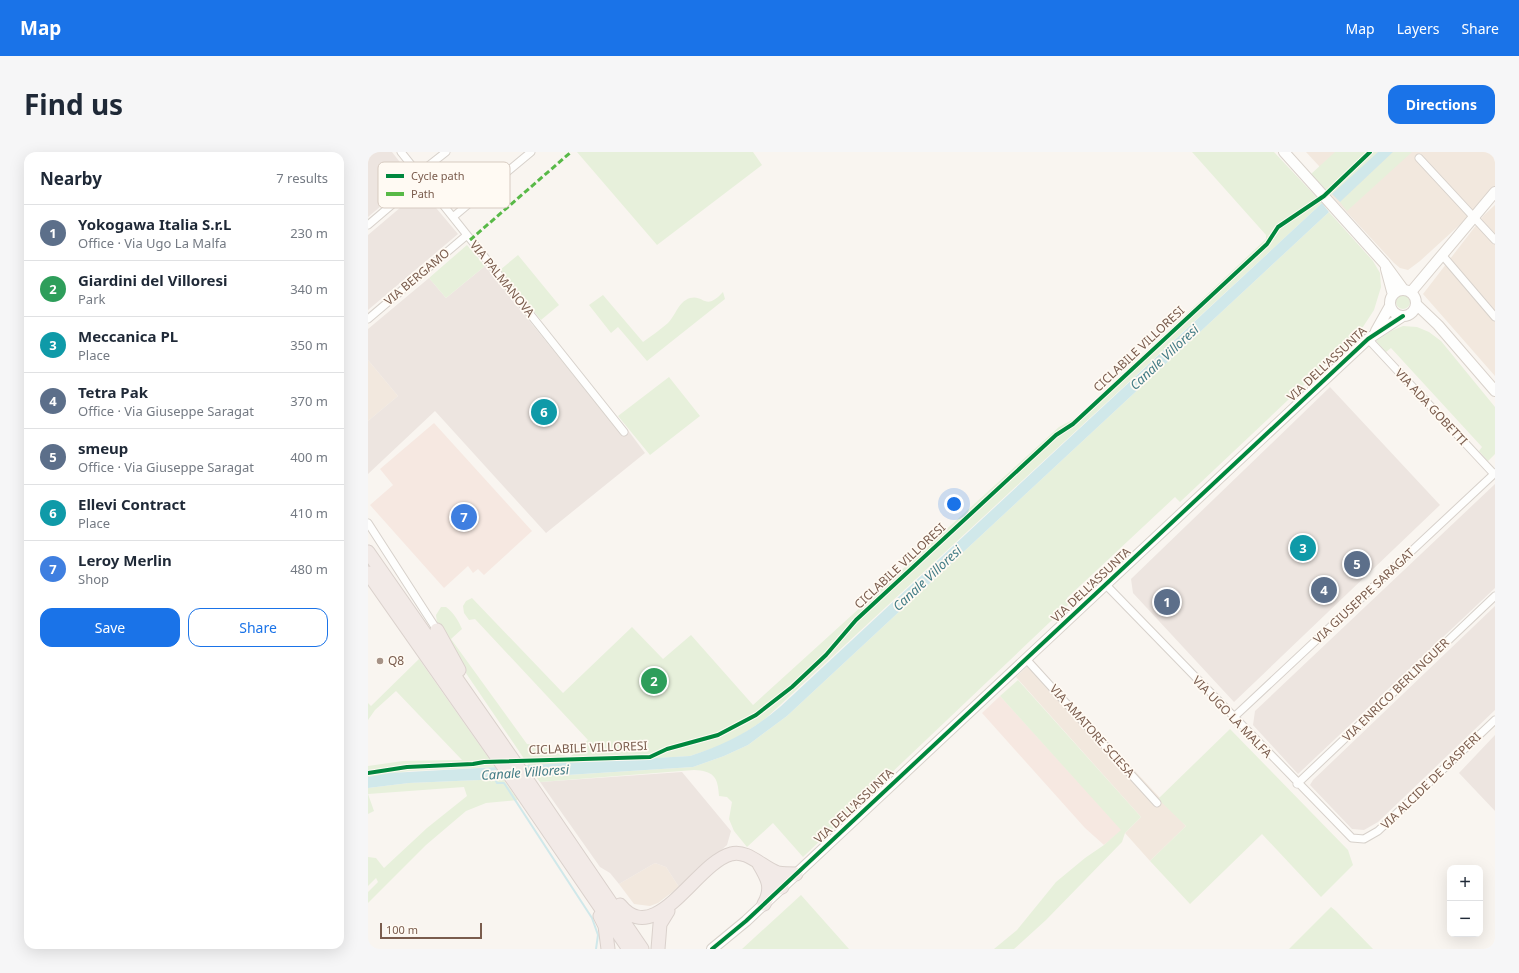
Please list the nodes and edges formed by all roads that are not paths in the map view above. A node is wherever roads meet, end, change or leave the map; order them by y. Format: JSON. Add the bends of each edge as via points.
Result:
{"nodes":[{"id":1,"x":401,"y":152,"type":"edge"},
{"id":2,"x":446,"y":152,"type":"edge"},
{"id":3,"x":531,"y":152,"type":"edge"},
{"id":4,"x":1284,"y":152,"type":"edge"},
{"id":5,"x":1420,"y":158,"type":"dead end"},
{"id":6,"x":409,"y":162,"type":"edge"},
{"id":7,"x":436,"y":162,"type":"edge"},
{"id":8,"x":510,"y":170,"type":"edge"},
{"id":9,"x":1495,"y":192,"type":"edge"},
{"id":10,"x":386,"y":208,"type":"edge"},
{"id":11,"x":446,"y":208,"type":"edge"},
{"id":12,"x":464,"y":208,"type":"edge"},
{"id":13,"x":453,"y":217,"type":"junction"},
{"id":14,"x":1475,"y":217,"type":"junction"},
{"id":15,"x":368,"y":224,"type":"edge"},
{"id":16,"x":467,"y":235,"type":"junction"},
{"id":17,"x":1495,"y":240,"type":"edge"},
{"id":18,"x":1443,"y":256,"type":"junction"},
{"id":19,"x":1384,"y":263,"type":"junction"},
{"id":20,"x":1407,"y":291,"type":"junction"},
{"id":21,"x":1392,"y":295,"type":"junction"},
{"id":22,"x":1416,"y":304,"type":"junction"},
{"id":23,"x":1390,"y":306,"type":"junction"},
{"id":24,"x":1405,"y":315,"type":"junction"},
{"id":25,"x":1495,"y":317,"type":"edge"},
{"id":26,"x":368,"y":319,"type":"edge"},
{"id":27,"x":1438,"y":325,"type":"junction"},
{"id":28,"x":1371,"y":336,"type":"junction"},
{"id":29,"x":1495,"y":391,"type":"edge"},
{"id":30,"x":624,"y":432,"type":"dead end"},
{"id":31,"x":1495,"y":474,"type":"edge"},
{"id":32,"x":368,"y":523,"type":"edge"},
{"id":33,"x":368,"y":552,"type":"edge"},
{"id":34,"x":368,"y":573,"type":"edge"},
{"id":35,"x":1106,"y":585,"type":"junction"},
{"id":36,"x":1495,"y":596,"type":"edge"},
{"id":37,"x":437,"y":630,"type":"joint"},
{"id":38,"x":1026,"y":659,"type":"junction"},
{"id":39,"x":1234,"y":718,"type":"junction"},
{"id":40,"x":1495,"y":720,"type":"edge"},
{"id":41,"x":506,"y":759,"type":"junction"},
{"id":42,"x":1297,"y":784,"type":"junction"},
{"id":43,"x":1157,"y":803,"type":"dead end"},
{"id":44,"x":1364,"y":839,"type":"joint"},
{"id":45,"x":759,"y":864,"type":"junction"},
{"id":46,"x":776,"y":872,"type":"junction"},
{"id":47,"x":796,"y":874,"type":"junction"},
{"id":48,"x":586,"y":876,"type":"junction"},
{"id":49,"x":769,"y":884,"type":"junction"},
{"id":50,"x":782,"y":887,"type":"junction"},
{"id":51,"x":764,"y":904,"type":"junction"},
{"id":52,"x":672,"y":907,"type":"junction"},
{"id":53,"x":608,"y":949,"type":"edge"},
{"id":54,"x":629,"y":949,"type":"edge"},
{"id":55,"x":642,"y":949,"type":"edge"},
{"id":56,"x":658,"y":949,"type":"edge"},
{"id":57,"x":712,"y":949,"type":"edge"}],
"edges":[{"from":1,"to":6,"type":"street","name":"VIA PALMANOVA"},
{"from":2,"to":7,"type":"street"},
{"from":3,"to":8,"type":"street"},
{"from":4,"to":19,"type":"street"},
{"from":5,"to":14,"type":"street"},
{"from":9,"to":14,"type":"street"},
{"from":10,"to":15,"type":"street"},
{"from":11,"to":13,"type":"street","name":"VIA PALMANOVA"},
{"from":12,"to":13,"type":"street"},
{"from":13,"to":16,"type":"street","name":"VIA PALMANOVA"},
{"from":14,"to":17,"type":"street"},
{"from":14,"to":18,"type":"street"},
{"from":16,"to":26,"type":"street","name":"VIA BERGAMO"},
{"from":16,"to":30,"type":"street","name":"VIA PALMANOVA"},
{"from":18,"to":20,"type":"street"},
{"from":18,"to":25,"type":"street"},
{"from":19,"to":20,"type":"street"},
{"from":19,"to":21,"type":"street"},
{"from":20,"to":21,"type":"street"},
{"from":20,"to":22,"type":"street"},
{"from":21,"to":23,"type":"street"},
{"from":22,"to":24,"type":"street","via":[[1412,313]]},
{"from":22,"to":27,"type":"street"},
{"from":23,"to":24,"type":"street","via":[[1395,313]]},
{"from":23,"to":28,"type":"street","name":"VIA DELL'ASSUNTA"},
{"from":24,"to":27,"type":"street","via":[[1422,318]]},
{"from":24,"to":28,"type":"street","name":"VIA DELL'ASSUNTA"},
{"from":27,"to":29,"type":"street"},
{"from":28,"to":31,"type":"street","name":"VIA ADA GOBETTI"},
{"from":28,"to":35,"type":"street","name":"VIA DELL'ASSUNTA"},
{"from":31,"to":39,"type":"street","name":"VIA GIUSEPPE SARAGAT"},
{"from":32,"to":37,"type":"street"},
{"from":33,"to":41,"type":"highway"},
{"from":34,"to":41,"type":"highway","via":[[473,722]]},
{"from":35,"to":38,"type":"street","name":"VIA DELL'ASSUNTA"},
{"from":35,"to":39,"type":"street","name":"VIA UGO LA MALFA"},
{"from":36,"to":42,"type":"street","name":"VIA ENRICO BERLINGUER"},
{"from":37,"to":41,"type":"highway"},
{"from":38,"to":43,"type":"street","name":"VIA AMATORE SCIESA"},
{"from":38,"to":47,"type":"street","name":"VIA DELL'ASSUNTA"},
{"from":39,"to":42,"type":"street","name":"VIA UGO LA MALFA"},
{"from":40,"to":44,"type":"street","name":"VIA ALCIDE DE GASPERI","via":[[1378,831]]},
{"from":41,"to":48,"type":"highway"},
{"from":42,"to":44,"type":"street","name":"VIA UGO LA MALFA","via":[[1347,835]]},
{"from":45,"to":46,"type":"highway"},
{"from":45,"to":49,"type":"highway"},
{"from":45,"to":52,"type":"highway","via":[[736,852],[725,856],[694,883]]},
{"from":46,"to":47,"type":"highway"},
{"from":46,"to":50,"type":"highway"},
{"from":47,"to":50,"type":"street","name":"VIA DELL'ASSUNTA"},
{"from":48,"to":52,"type":"highway","via":[[603,882],[628,915],[638,921],[657,918]]},
{"from":48,"to":53,"type":"highway","via":[[583,890],[605,926]]},
{"from":48,"to":54,"type":"highway"},
{"from":48,"to":55,"type":"highway"},
{"from":49,"to":50,"type":"highway","via":[[775,889]]},
{"from":49,"to":51,"type":"highway","via":[[770,892]]},
{"from":50,"to":51,"type":"street","name":"VIA DELL'ASSUNTA"},
{"from":51,"to":57,"type":"street","name":"VIA DELL'ASSUNTA"},
{"from":52,"to":56,"type":"highway","via":[[660,924]]}]}
